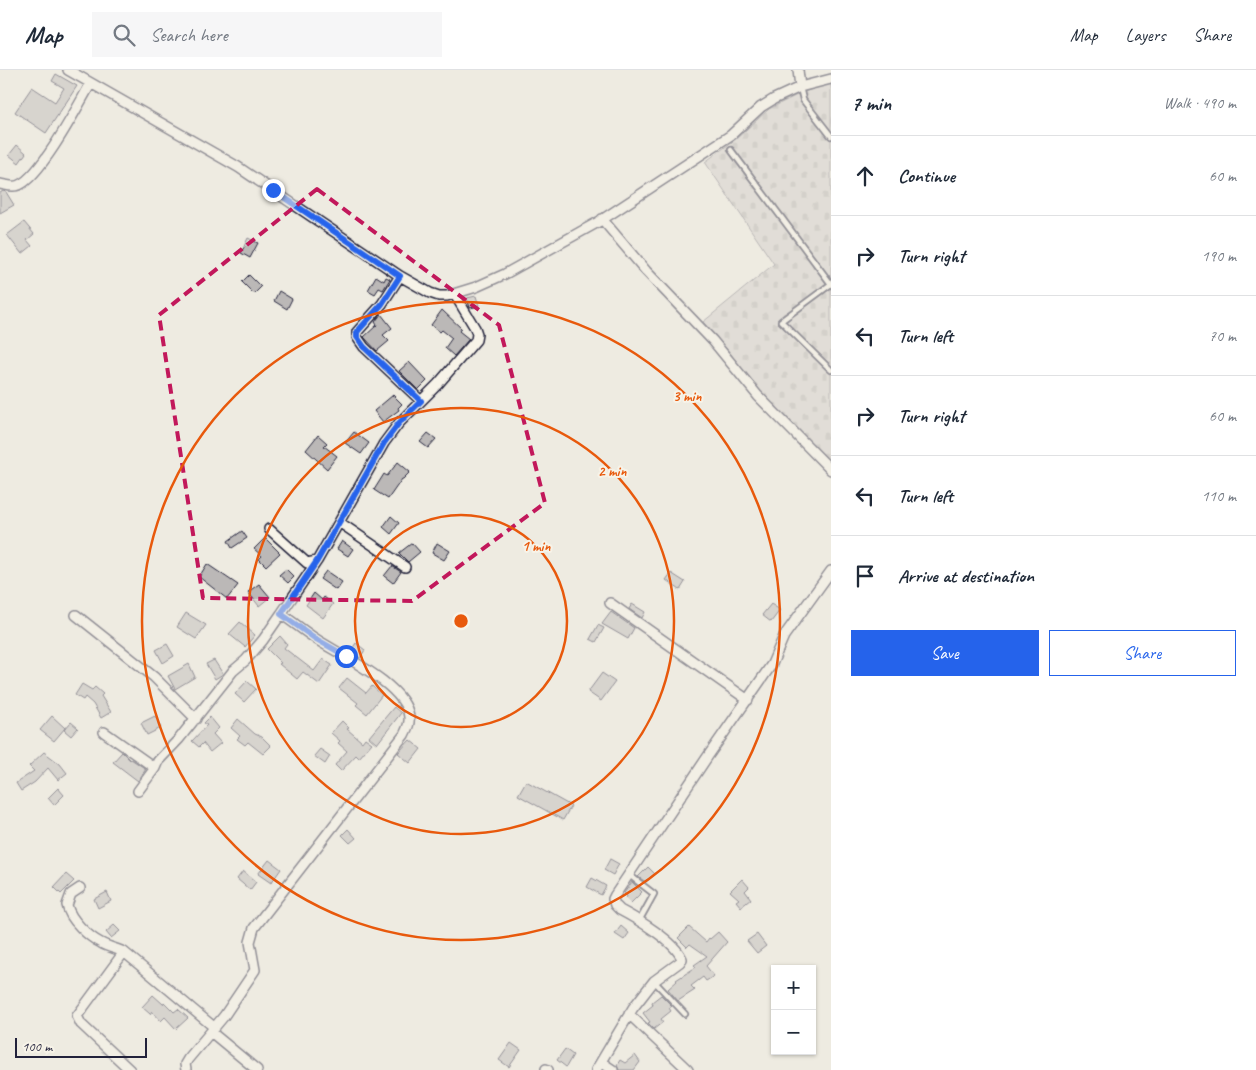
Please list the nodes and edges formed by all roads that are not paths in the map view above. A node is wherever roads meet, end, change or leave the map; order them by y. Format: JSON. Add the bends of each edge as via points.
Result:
{"nodes":[{"id":1,"x":68,"y":70,"type":"edge"},
{"id":2,"x":798,"y":70,"type":"edge"},
{"id":3,"x":831,"y":79,"type":"edge"},
{"id":4,"x":91,"y":84,"type":"junction"},
{"id":5,"x":800,"y":87,"type":"junction"},
{"id":6,"x":831,"y":136,"type":"edge"},
{"id":7,"x":731,"y":150,"type":"dead end"},
{"id":8,"x":0,"y":184,"type":"edge"},
{"id":9,"x":602,"y":219,"type":"junction"},
{"id":10,"x":400,"y":276,"type":"junction"},
{"id":11,"x":831,"y":284,"type":"edge"},
{"id":12,"x":456,"y":295,"type":"junction"},
{"id":13,"x":831,"y":370,"type":"edge"},
{"id":14,"x":421,"y":401,"type":"junction"},
{"id":15,"x":831,"y":470,"type":"edge"},
{"id":16,"x":339,"y":522,"type":"junction"},
{"id":17,"x":268,"y":529,"type":"dead end"},
{"id":18,"x":317,"y":561,"type":"junction"},
{"id":19,"x":405,"y":567,"type":"dead end"},
{"id":20,"x":831,"y":571,"type":"edge"},
{"id":21,"x":610,"y":604,"type":"dead end"},
{"id":22,"x":281,"y":614,"type":"junction"},
{"id":23,"x":76,"y":615,"type":"dead end"},
{"id":24,"x":748,"y":700,"type":"junction"},
{"id":25,"x":196,"y":719,"type":"junction"},
{"id":26,"x":104,"y":732,"type":"dead end"},
{"id":27,"x":155,"y":768,"type":"junction"},
{"id":28,"x":138,"y":792,"type":"dead end"},
{"id":29,"x":628,"y":874,"type":"junction"},
{"id":30,"x":80,"y":888,"type":"dead end"},
{"id":31,"x":640,"y":921,"type":"junction"},
{"id":32,"x":124,"y":952,"type":"junction"},
{"id":33,"x":654,"y":980,"type":"junction"},
{"id":34,"x":629,"y":1014,"type":"junction"},
{"id":35,"x":685,"y":1014,"type":"dead end"},
{"id":36,"x":213,"y":1030,"type":"junction"},
{"id":37,"x":598,"y":1066,"type":"edge"},
{"id":38,"x":130,"y":1070,"type":"edge"},
{"id":39,"x":186,"y":1070,"type":"edge"},
{"id":40,"x":257,"y":1070,"type":"edge"},
{"id":41,"x":613,"y":1070,"type":"edge"},
{"id":42,"x":688,"y":1070,"type":"edge"}],
"edges":[{"from":1,"to":4,"type":"street"},
{"from":2,"to":5,"type":"street"},
{"from":3,"to":5,"type":"street"},
{"from":4,"to":8,"type":"street","via":[[45,159],[32,174],[19,186]]},
{"from":4,"to":10,"type":"street","via":[[238,167]]},
{"from":5,"to":6,"type":"lane","via":[[804,100]]},
{"from":5,"to":9,"type":"street","via":[[761,107],[731,135]]},
{"from":7,"to":11,"type":"lane"},
{"from":9,"to":12,"type":"street","via":[[505,274]]},
{"from":9,"to":15,"type":"street","via":[[758,396]]},
{"from":10,"to":12,"type":"street","via":[[439,296]]},
{"from":10,"to":14,"type":"street","via":[[382,304],[357,332],[357,337]]},
{"from":11,"to":13,"type":"lane","via":[[781,321]]},
{"from":12,"to":14,"type":"street","via":[[475,328],[476,340]]},
{"from":14,"to":16,"type":"street","via":[[384,443]]},
{"from":16,"to":18,"type":"street"},
{"from":16,"to":19,"type":"street"},
{"from":17,"to":18,"type":"street","via":[[307,562]]},
{"from":18,"to":22,"type":"street"},
{"from":20,"to":24,"type":"street","via":[[784,636],[772,664]]},
{"from":21,"to":24,"type":"street"},
{"from":22,"to":25,"type":"street"},
{"from":22,"to":36,"type":"street","via":[[316,639],[362,665],[395,693],[406,708],[409,725],[388,757],[254,928],[250,942],[255,970]]},
{"from":23,"to":25,"type":"street","via":[[154,678]]},
{"from":24,"to":29,"type":"street"},
{"from":25,"to":27,"type":"street"},
{"from":26,"to":27,"type":"street"},
{"from":27,"to":28,"type":"street"},
{"from":29,"to":31,"type":"lane","via":[[654,894]]},
{"from":29,"to":31,"type":"street","via":[[613,899],[620,910]]},
{"from":30,"to":32,"type":"street","via":[[68,900],[69,912],[93,938]]},
{"from":31,"to":33,"type":"street","via":[[659,934],[680,953],[682,959]]},
{"from":32,"to":36,"type":"street"},
{"from":32,"to":38,"type":"street","via":[[78,1016],[81,1024]]},
{"from":33,"to":34,"type":"street"},
{"from":33,"to":35,"type":"lane"},
{"from":34,"to":37,"type":"street"},
{"from":34,"to":42,"type":"street"},
{"from":36,"to":39,"type":"street","via":[[188,1059]]},
{"from":36,"to":40,"type":"street"},
{"from":37,"to":41,"type":"street"}]}
